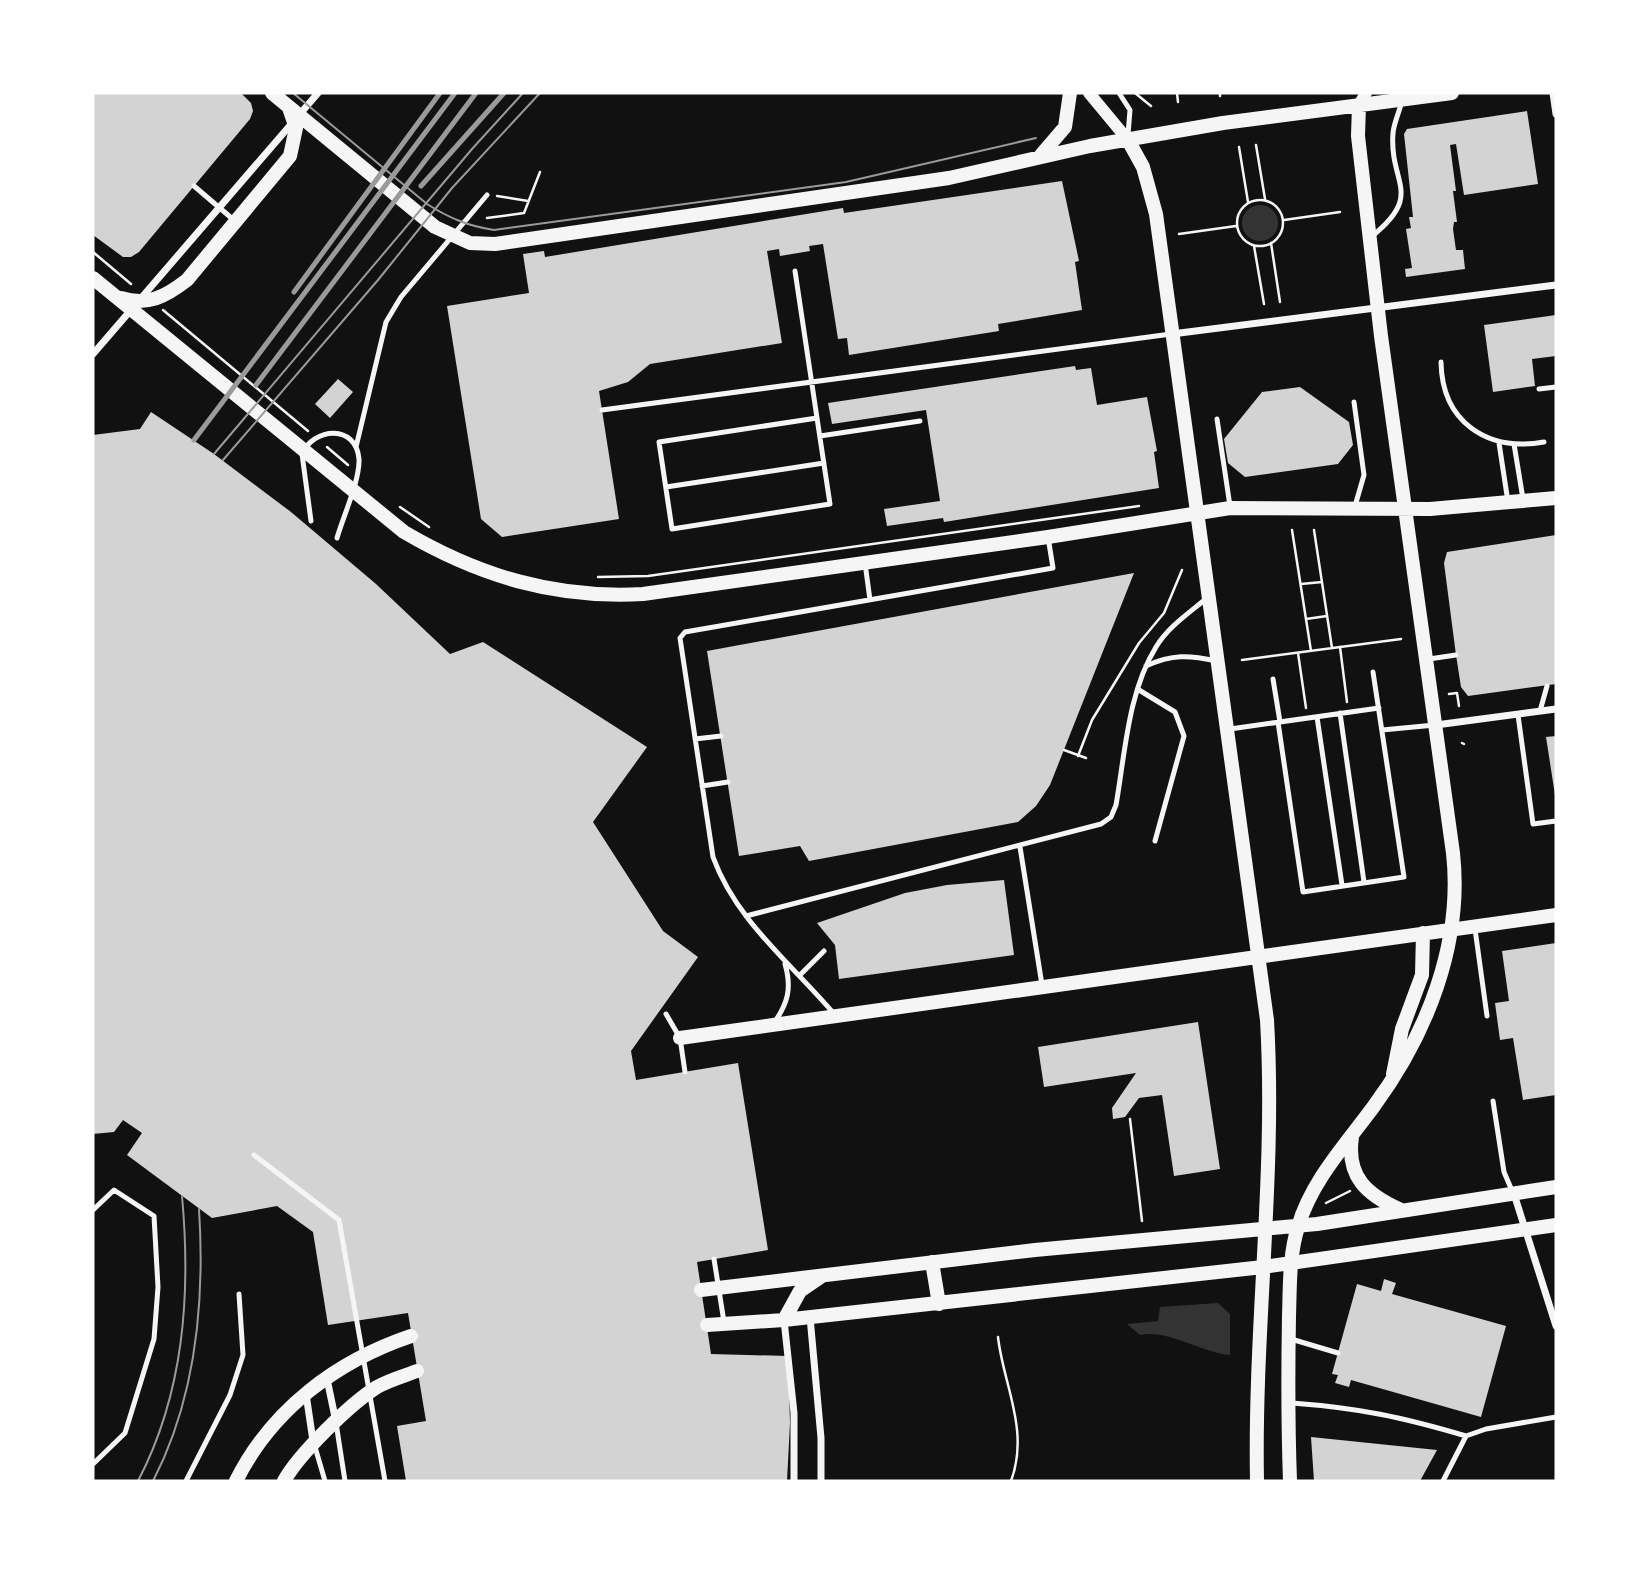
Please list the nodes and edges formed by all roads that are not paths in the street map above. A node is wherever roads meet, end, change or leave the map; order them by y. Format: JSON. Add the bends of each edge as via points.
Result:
{"nodes":[{"id":1,"x":271,"y":93,"type":"edge"},
{"id":2,"x":318,"y":93,"type":"edge"},
{"id":3,"x":1070,"y":93,"type":"edge"},
{"id":4,"x":1089,"y":93,"type":"edge"},
{"id":5,"x":1119,"y":93,"type":"edge"},
{"id":6,"x":1452,"y":93,"type":"edge"},
{"id":7,"x":1553,"y":93,"type":"edge"},
{"id":8,"x":1361,"y":97,"type":"edge"},
{"id":9,"x":1402,"y":100,"type":"junction"},
{"id":10,"x":289,"y":107,"type":"junction"},
{"id":11,"x":1556,"y":114,"type":"edge"},
{"id":12,"x":1128,"y":139,"type":"junction"},
{"id":13,"x":1040,"y":156,"type":"junction"},
{"id":14,"x":194,"y":186,"type":"dead end"},
{"id":15,"x":487,"y":195,"type":"road end"},
{"id":16,"x":235,"y":221,"type":"junction"},
{"id":17,"x":1371,"y":237,"type":"junction"},
{"id":18,"x":795,"y":271,"type":"dead end"},
{"id":19,"x":93,"y":278,"type":"edge"},
{"id":20,"x":1556,"y":285,"type":"edge"},
{"id":21,"x":116,"y":297,"type":"junction"},
{"id":22,"x":1378,"y":307,"type":"junction"},
{"id":23,"x":1172,"y":334,"type":"junction"},
{"id":24,"x":93,"y":354,"type":"edge"},
{"id":25,"x":1441,"y":362,"type":"dead end"},
{"id":26,"x":812,"y":383,"type":"junction"},
{"id":27,"x":1556,"y":387,"type":"edge"},
{"id":28,"x":1539,"y":389,"type":"dead end"},
{"id":29,"x":1354,"y":402,"type":"dead end"},
{"id":30,"x":602,"y":410,"type":"dead end"},
{"id":31,"x":817,"y":418,"type":"junction"},
{"id":32,"x":1217,"y":419,"type":"dead end"},
{"id":33,"x":920,"y":421,"type":"dead end"},
{"id":34,"x":820,"y":436,"type":"junction"},
{"id":35,"x":1544,"y":442,"type":"dead end"},
{"id":36,"x":1499,"y":443,"type":"junction"},
{"id":37,"x":1514,"y":444,"type":"junction"},
{"id":38,"x":356,"y":447,"type":"junction"},
{"id":39,"x":824,"y":463,"type":"junction"},
{"id":40,"x":666,"y":487,"type":"junction"},
{"id":41,"x":1556,"y":498,"type":"edge"},
{"id":42,"x":1516,"y":503,"type":"junction"},
{"id":43,"x":1230,"y":508,"type":"junction"},
{"id":44,"x":1353,"y":509,"type":"junction"},
{"id":45,"x":1405,"y":509,"type":"junction"},
{"id":46,"x":1197,"y":513,"type":"junction"},
{"id":47,"x":311,"y":521,"type":"dead end"},
{"id":48,"x":1048,"y":537,"type":"junction"},
{"id":49,"x":337,"y":538,"type":"dead end"},
{"id":50,"x":866,"y":563,"type":"junction"},
{"id":51,"x":1209,"y":597,"type":"junction"},
{"id":52,"x":870,"y":600,"type":"junction"},
{"id":53,"x":1456,"y":654,"type":"dead end"},
{"id":54,"x":1426,"y":659,"type":"junction"},
{"id":55,"x":1218,"y":661,"type":"junction"},
{"id":56,"x":1146,"y":666,"type":"junction"},
{"id":57,"x":1373,"y":672,"type":"dead end"},
{"id":58,"x":1273,"y":678,"type":"dead end"},
{"id":59,"x":1547,"y":686,"type":"dead end"},
{"id":60,"x":1139,"y":690,"type":"junction"},
{"id":61,"x":1379,"y":708,"type":"junction"},
{"id":62,"x":1556,"y":709,"type":"edge"},
{"id":63,"x":1541,"y":711,"type":"junction"},
{"id":64,"x":1340,"y":713,"type":"junction"},
{"id":65,"x":1518,"y":715,"type":"junction"},
{"id":66,"x":1317,"y":716,"type":"junction"},
{"id":67,"x":1279,"y":722,"type":"junction"},
{"id":68,"x":1435,"y":725,"type":"junction"},
{"id":69,"x":1228,"y":729,"type":"junction"},
{"id":70,"x":1382,"y":730,"type":"junction"},
{"id":71,"x":720,"y":736,"type":"dead end"},
{"id":72,"x":695,"y":739,"type":"junction"},
{"id":73,"x":728,"y":782,"type":"dead end"},
{"id":74,"x":702,"y":786,"type":"junction"},
{"id":75,"x":1556,"y":821,"type":"edge"},
{"id":76,"x":1154,"y":841,"type":"dead end"},
{"id":77,"x":1020,"y":847,"type":"junction"},
{"id":78,"x":1364,"y":882,"type":"junction"},
{"id":79,"x":1342,"y":885,"type":"junction"},
{"id":80,"x":746,"y":915,"type":"junction"},
{"id":81,"x":1556,"y":915,"type":"edge"},
{"id":82,"x":1474,"y":926,"type":"junction"},
{"id":83,"x":1450,"y":929,"type":"junction"},
{"id":84,"x":1423,"y":933,"type":"junction"},
{"id":85,"x":824,"y":951,"type":"dead end"},
{"id":86,"x":1259,"y":958,"type":"junction"},
{"id":87,"x":785,"y":964,"type":"junction"},
{"id":88,"x":800,"y":975,"type":"junction"},
{"id":89,"x":1042,"y":987,"type":"junction"},
{"id":90,"x":666,"y":1014,"type":"dead end"},
{"id":91,"x":835,"y":1015,"type":"junction"},
{"id":92,"x":1487,"y":1016,"type":"dead end"},
{"id":93,"x":773,"y":1024,"type":"junction"},
{"id":94,"x":680,"y":1038,"type":"junction"},
{"id":95,"x":685,"y":1072,"type":"dead end"},
{"id":96,"x":1393,"y":1079,"type":"junction"},
{"id":97,"x":1493,"y":1101,"type":"dead end"},
{"id":98,"x":1352,"y":1134,"type":"junction"},
{"id":99,"x":254,"y":1155,"type":"dead end"},
{"id":100,"x":1556,"y":1187,"type":"edge"},
{"id":101,"x":1514,"y":1195,"type":"junction"},
{"id":102,"x":93,"y":1210,"type":"edge"},
{"id":103,"x":1402,"y":1211,"type":"junction"},
{"id":104,"x":1556,"y":1225,"type":"edge"},
{"id":105,"x":1298,"y":1226,"type":"junction"},
{"id":106,"x":1266,"y":1228,"type":"junction"},
{"id":107,"x":1527,"y":1230,"type":"junction"},
{"id":108,"x":715,"y":1259,"type":"dead end"},
{"id":109,"x":932,"y":1262,"type":"junction"},
{"id":110,"x":1292,"y":1264,"type":"junction"},
{"id":111,"x":1263,"y":1268,"type":"junction"},
{"id":112,"x":823,"y":1275,"type":"junction"},
{"id":113,"x":719,"y":1288,"type":"junction"},
{"id":114,"x":701,"y":1290,"type":"dead end"},
{"id":115,"x":239,"y":1294,"type":"dead end"},
{"id":116,"x":939,"y":1304,"type":"junction"},
{"id":117,"x":810,"y":1317,"type":"junction"},
{"id":118,"x":784,"y":1320,"type":"junction"},
{"id":119,"x":724,"y":1324,"type":"junction"},
{"id":120,"x":707,"y":1325,"type":"dead end"},
{"id":121,"x":1556,"y":1326,"type":"edge"},
{"id":122,"x":411,"y":1336,"type":"dead end"},
{"id":123,"x":1289,"y":1339,"type":"junction"},
{"id":124,"x":1338,"y":1353,"type":"dead end"},
{"id":125,"x":417,"y":1371,"type":"dead end"},
{"id":126,"x":326,"y":1378,"type":"junction"},
{"id":127,"x":306,"y":1394,"type":"junction"},
{"id":128,"x":1287,"y":1403,"type":"junction"},
{"id":129,"x":1556,"y":1416,"type":"edge"},
{"id":130,"x":336,"y":1423,"type":"junction"},
{"id":131,"x":1466,"y":1436,"type":"junction"},
{"id":132,"x":314,"y":1444,"type":"junction"},
{"id":133,"x":93,"y":1464,"type":"edge"},
{"id":134,"x":186,"y":1481,"type":"edge"},
{"id":135,"x":236,"y":1481,"type":"edge"},
{"id":136,"x":284,"y":1481,"type":"edge"},
{"id":137,"x":326,"y":1481,"type":"edge"},
{"id":138,"x":345,"y":1481,"type":"edge"},
{"id":139,"x":385,"y":1481,"type":"edge"},
{"id":140,"x":794,"y":1481,"type":"edge"},
{"id":141,"x":821,"y":1481,"type":"edge"},
{"id":142,"x":1257,"y":1481,"type":"edge"},
{"id":143,"x":1290,"y":1481,"type":"edge"},
{"id":144,"x":1443,"y":1481,"type":"edge"}],
"edges":[{"from":1,"to":10,"type":"main road"},
{"from":2,"to":24,"type":"street"},
{"from":3,"to":13,"type":"main road","via":[[1065,127]]},
{"from":4,"to":12,"type":"street"},
{"from":5,"to":12,"type":"lane","via":[[1130,110]]},
{"from":6,"to":9,"type":"main road"},
{"from":7,"to":11,"type":"street"},
{"from":8,"to":9,"type":"main road"},
{"from":8,"to":12,"type":"main road"},
{"from":8,"to":17,"type":"main road","via":[[1358,136]]},
{"from":9,"to":17,"type":"lane","via":[[1393,133],[1402,192],[1399,210]]},
{"from":10,"to":13,"type":"main road","via":[[435,228],[470,243],[520,242],[949,178]]},
{"from":10,"to":16,"type":"main road","via":[[296,128],[290,156]]},
{"from":12,"to":13,"type":"main road"},
{"from":12,"to":23,"type":"main road","via":[[1143,167],[1156,214]]},
{"from":14,"to":16,"type":"lane"},
{"from":15,"to":38,"type":"lane","via":[[401,297],[386,322]]},
{"from":16,"to":21,"type":"main road","via":[[187,280],[166,296],[138,303]]},
{"from":17,"to":22,"type":"main road"},
{"from":18,"to":26,"type":"lane"},
{"from":19,"to":21,"type":"main road"},
{"from":20,"to":22,"type":"street"},
{"from":21,"to":50,"type":"main road","via":[[371,508],[444,556],[479,571],[562,592],[613,596]]},
{"from":22,"to":23,"type":"street"},
{"from":22,"to":45,"type":"main road"},
{"from":23,"to":26,"type":"lane"},
{"from":23,"to":46,"type":"main road"},
{"from":25,"to":36,"type":"lane","via":[[1445,390],[1458,416]]},
{"from":26,"to":30,"type":"lane"},
{"from":26,"to":31,"type":"lane"},
{"from":27,"to":28,"type":"lane"},
{"from":29,"to":44,"type":"lane","via":[[1364,475]]},
{"from":31,"to":34,"type":"lane"},
{"from":31,"to":40,"type":"lane","via":[[659,442]]},
{"from":32,"to":43,"type":"lane"},
{"from":33,"to":34,"type":"lane"},
{"from":34,"to":39,"type":"lane"},
{"from":35,"to":37,"type":"lane"},
{"from":36,"to":37,"type":"lane"},
{"from":36,"to":42,"type":"lane"},
{"from":37,"to":42,"type":"lane"},
{"from":38,"to":47,"type":"lane","via":[[331,432],[321,433],[306,445],[301,464]]},
{"from":38,"to":49,"type":"lane","via":[[359,466]]},
{"from":39,"to":40,"type":"lane"},
{"from":39,"to":40,"type":"lane","via":[[830,504],[685,527],[672,528]]},
{"from":41,"to":42,"type":"main road"},
{"from":42,"to":45,"type":"main road"},
{"from":43,"to":44,"type":"main road"},
{"from":43,"to":46,"type":"main road"},
{"from":44,"to":45,"type":"main road"},
{"from":45,"to":54,"type":"main road"},
{"from":46,"to":48,"type":"main road"},
{"from":46,"to":51,"type":"main road"},
{"from":48,"to":50,"type":"main road"},
{"from":48,"to":52,"type":"lane","via":[[1053,568]]},
{"from":50,"to":52,"type":"lane"},
{"from":51,"to":55,"type":"main road"},
{"from":51,"to":56,"type":"lane","via":[[1171,628]]},
{"from":52,"to":72,"type":"lane","via":[[685,632],[680,638]]},
{"from":53,"to":54,"type":"lane"},
{"from":54,"to":68,"type":"main road"},
{"from":55,"to":56,"type":"lane","via":[[1187,654]]},
{"from":55,"to":69,"type":"main road"},
{"from":56,"to":60,"type":"lane"},
{"from":57,"to":61,"type":"lane"},
{"from":58,"to":67,"type":"lane"},
{"from":59,"to":63,"type":"lane"},
{"from":60,"to":76,"type":"lane","via":[[1174,712],[1184,736]]},
{"from":60,"to":77,"type":"lane","via":[[1111,817],[1101,824]]},
{"from":61,"to":64,"type":"lane"},
{"from":61,"to":70,"type":"lane"},
{"from":62,"to":63,"type":"street"},
{"from":63,"to":65,"type":"street"},
{"from":64,"to":66,"type":"lane"},
{"from":64,"to":78,"type":"lane"},
{"from":65,"to":68,"type":"street"},
{"from":65,"to":75,"type":"lane","via":[[1533,824]]},
{"from":66,"to":67,"type":"lane"},
{"from":66,"to":79,"type":"lane"},
{"from":67,"to":69,"type":"lane"},
{"from":67,"to":79,"type":"lane","via":[[1303,892]]},
{"from":68,"to":70,"type":"lane"},
{"from":68,"to":83,"type":"main road","via":[[1455,873]]},
{"from":69,"to":86,"type":"main road"},
{"from":70,"to":78,"type":"lane","via":[[1404,877]]},
{"from":71,"to":72,"type":"lane"},
{"from":72,"to":74,"type":"lane"},
{"from":73,"to":74,"type":"lane"},
{"from":74,"to":80,"type":"lane","via":[[713,856],[721,878]]},
{"from":77,"to":80,"type":"lane"},
{"from":77,"to":89,"type":"lane"},
{"from":78,"to":79,"type":"lane"},
{"from":80,"to":87,"type":"lane"},
{"from":81,"to":82,"type":"main road"},
{"from":82,"to":83,"type":"main road"},
{"from":82,"to":92,"type":"lane"},
{"from":83,"to":84,"type":"main road"},
{"from":83,"to":96,"type":"main road","via":[[1428,1012]]},
{"from":84,"to":86,"type":"main road"},
{"from":84,"to":96,"type":"main road","via":[[1422,975],[1402,1029]]},
{"from":85,"to":88,"type":"lane"},
{"from":86,"to":89,"type":"main road"},
{"from":86,"to":106,"type":"main road","via":[[1270,1092]]},
{"from":87,"to":88,"type":"lane"},
{"from":87,"to":93,"type":"lane","via":[[788,996]]},
{"from":88,"to":91,"type":"lane"},
{"from":89,"to":91,"type":"main road"},
{"from":90,"to":94,"type":"lane"},
{"from":91,"to":93,"type":"main road"},
{"from":93,"to":94,"type":"main road"},
{"from":94,"to":95,"type":"lane"},
{"from":96,"to":98,"type":"main road"},
{"from":97,"to":101,"type":"lane","via":[[1504,1172]]},
{"from":98,"to":103,"type":"main road","via":[[1349,1152],[1358,1181],[1368,1193]]},
{"from":98,"to":105,"type":"main road"},
{"from":99,"to":139,"type":"lane","via":[[339,1220]]},
{"from":100,"to":101,"type":"main road"},
{"from":101,"to":103,"type":"main road"},
{"from":101,"to":107,"type":"street"},
{"from":102,"to":133,"type":"lane","via":[[114,1190],[153,1216],[158,1287],[154,1339],[125,1433]]},
{"from":103,"to":105,"type":"main road"},
{"from":104,"to":107,"type":"main road"},
{"from":105,"to":106,"type":"main road"},
{"from":105,"to":110,"type":"main road"},
{"from":106,"to":109,"type":"main road"},
{"from":106,"to":111,"type":"main road"},
{"from":107,"to":110,"type":"main road"},
{"from":107,"to":121,"type":"street"},
{"from":108,"to":113,"type":"lane"},
{"from":109,"to":112,"type":"main road"},
{"from":109,"to":116,"type":"main road"},
{"from":110,"to":111,"type":"main road"},
{"from":110,"to":123,"type":"main road"},
{"from":111,"to":116,"type":"main road"},
{"from":111,"to":142,"type":"main road"},
{"from":112,"to":113,"type":"main road"},
{"from":112,"to":118,"type":"main road","via":[[800,1292]]},
{"from":113,"to":114,"type":"main road"},
{"from":113,"to":119,"type":"lane"},
{"from":115,"to":134,"type":"lane","via":[[243,1355],[230,1395]]},
{"from":116,"to":117,"type":"main road"},
{"from":117,"to":118,"type":"main road"},
{"from":117,"to":141,"type":"street"},
{"from":118,"to":119,"type":"main road"},
{"from":118,"to":140,"type":"street","via":[[794,1413]]},
{"from":119,"to":120,"type":"main road"},
{"from":122,"to":126,"type":"main road","via":[[352,1359]]},
{"from":123,"to":124,"type":"lane"},
{"from":123,"to":128,"type":"main road"},
{"from":125,"to":130,"type":"main road","via":[[377,1387]]},
{"from":126,"to":127,"type":"main road"},
{"from":126,"to":130,"type":"street"},
{"from":127,"to":132,"type":"street"},
{"from":127,"to":135,"type":"main road","via":[[280,1417]]},
{"from":128,"to":131,"type":"lane","via":[[1397,1415]]},
{"from":128,"to":143,"type":"main road"},
{"from":129,"to":131,"type":"lane"},
{"from":130,"to":132,"type":"main road"},
{"from":130,"to":138,"type":"lane"},
{"from":131,"to":144,"type":"lane"},
{"from":132,"to":136,"type":"main road"},
{"from":132,"to":137,"type":"lane"}]}
